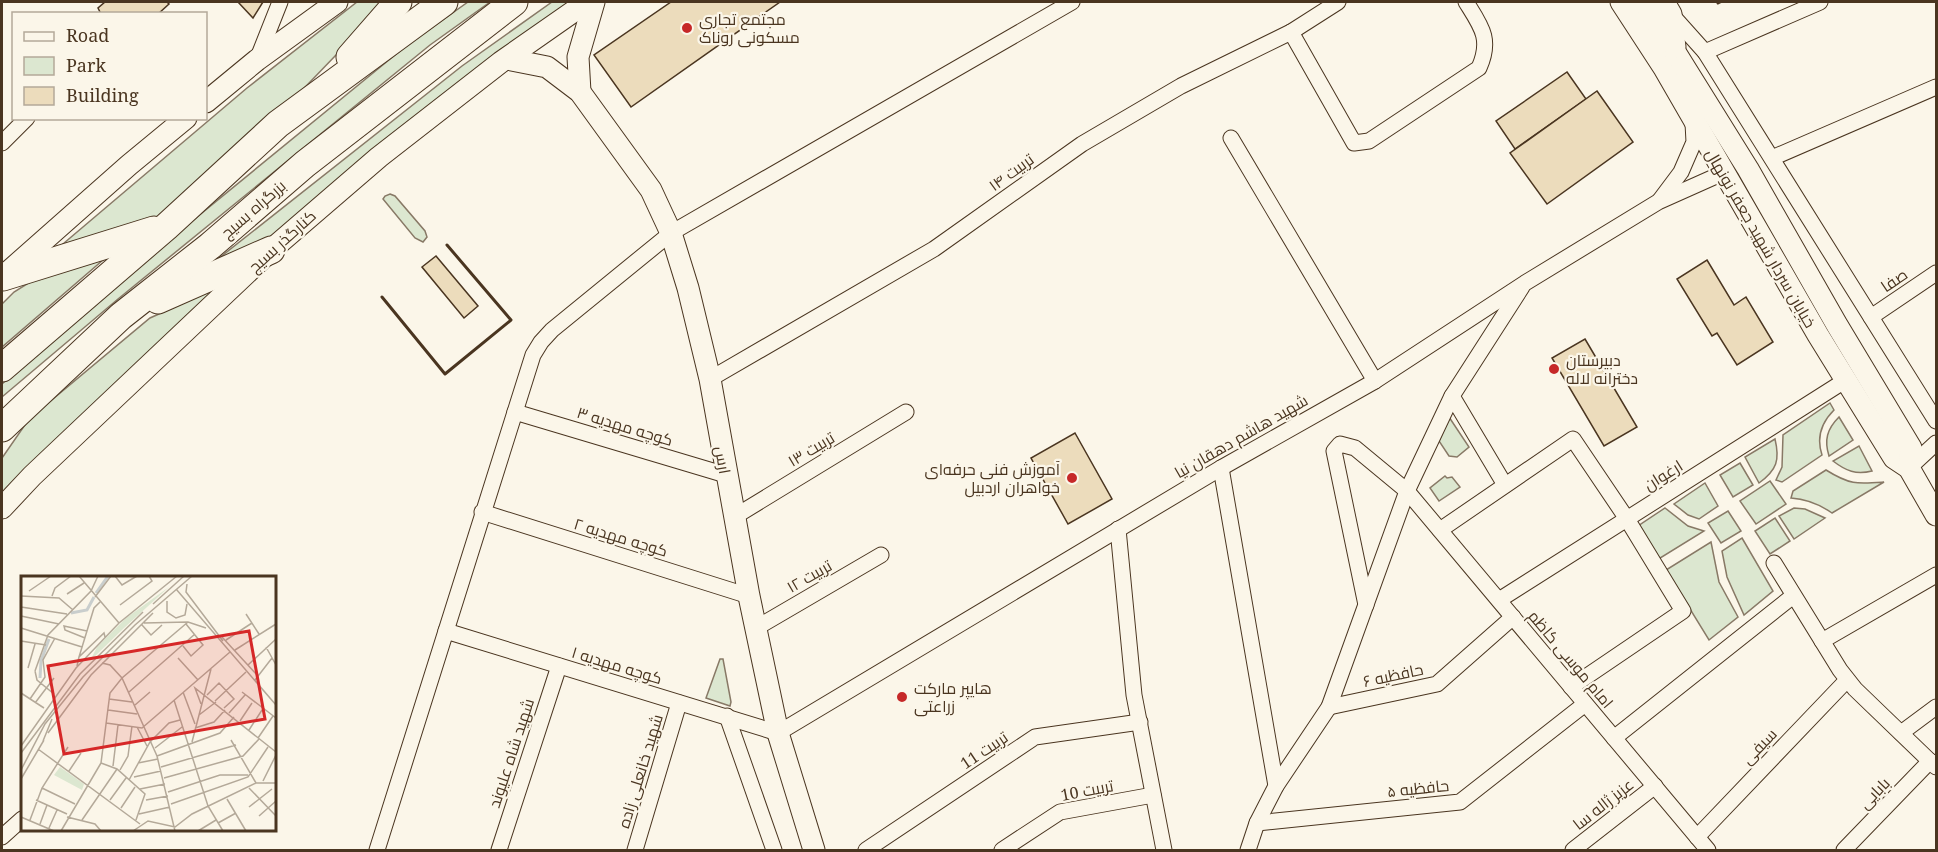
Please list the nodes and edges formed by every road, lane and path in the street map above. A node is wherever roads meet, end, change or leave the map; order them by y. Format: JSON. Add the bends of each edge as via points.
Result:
{"nodes":[{"id":1,"x":280,"y":2,"type":"edge"},
{"id":2,"x":337,"y":2,"type":"edge"},
{"id":3,"x":398,"y":2,"type":"edge"},
{"id":4,"x":444,"y":2,"type":"edge"},
{"id":5,"x":514,"y":2,"type":"edge"},
{"id":6,"x":587,"y":2,"type":"edge"},
{"id":7,"x":594,"y":2,"type":"edge"},
{"id":8,"x":1072,"y":2,"type":"edge"},
{"id":9,"x":1338,"y":2,"type":"edge"},
{"id":10,"x":1466,"y":2,"type":"edge"},
{"id":11,"x":1606,"y":2,"type":"edge"},
{"id":12,"x":1621,"y":2,"type":"edge"},
{"id":13,"x":1644,"y":2,"type":"edge"},
{"id":14,"x":1820,"y":2,"type":"edge"},
{"id":15,"x":1667,"y":8,"type":"edge"},
{"id":16,"x":1291,"y":32,"type":"junction"},
{"id":17,"x":1705,"y":52,"type":"junction"},
{"id":18,"x":507,"y":58,"type":"junction"},
{"id":19,"x":257,"y":60,"type":"junction"},
{"id":20,"x":1670,"y":62,"type":"junction"},
{"id":21,"x":1936,"y":87,"type":"edge"},
{"id":22,"x":580,"y":92,"type":"junction"},
{"id":23,"x":316,"y":96,"type":"junction"},
{"id":24,"x":207,"y":101,"type":"edge"},
{"id":25,"x":1693,"y":118,"type":"junction"},
{"id":26,"x":25,"y":120,"type":"edge"},
{"id":27,"x":184,"y":120,"type":"edge"},
{"id":28,"x":1231,"y":138,"type":"dead end"},
{"id":29,"x":2,"y":142,"type":"edge"},
{"id":30,"x":1772,"y":158,"type":"junction"},
{"id":31,"x":1723,"y":173,"type":"junction"},
{"id":32,"x":1659,"y":202,"type":"junction"},
{"id":33,"x":166,"y":227,"type":"junction"},
{"id":34,"x":671,"y":233,"type":"junction"},
{"id":35,"x":271,"y":250,"type":"junction"},
{"id":36,"x":1936,"y":273,"type":"edge"},
{"id":37,"x":2,"y":276,"type":"edge"},
{"id":38,"x":1525,"y":284,"type":"junction"},
{"id":39,"x":121,"y":316,"type":"junction"},
{"id":40,"x":1871,"y":317,"type":"junction"},
{"id":41,"x":2,"y":368,"type":"edge"},
{"id":42,"x":710,"y":379,"type":"junction"},
{"id":43,"x":1846,"y":380,"type":"junction"},
{"id":44,"x":1375,"y":381,"type":"junction"},
{"id":45,"x":1452,"y":396,"type":"junction"},
{"id":46,"x":515,"y":412,"type":"junction"},
{"id":47,"x":906,"y":412,"type":"dead end"},
{"id":48,"x":1936,"y":421,"type":"edge"},
{"id":49,"x":2,"y":428,"type":"edge"},
{"id":50,"x":1936,"y":443,"type":"edge"},
{"id":51,"x":1221,"y":468,"type":"junction"},
{"id":52,"x":1909,"y":468,"type":"junction"},
{"id":53,"x":726,"y":475,"type":"junction"},
{"id":54,"x":1505,"y":485,"type":"junction"},
{"id":55,"x":1407,"y":491,"type":"junction"},
{"id":56,"x":2,"y":508,"type":"edge"},
{"id":57,"x":482,"y":512,"type":"junction"},
{"id":58,"x":1936,"y":515,"type":"edge"},
{"id":59,"x":734,"y":517,"type":"junction"},
{"id":60,"x":1628,"y":519,"type":"junction"},
{"id":61,"x":1118,"y":529,"type":"junction"},
{"id":62,"x":1440,"y":530,"type":"junction"},
{"id":63,"x":881,"y":555,"type":"dead end"},
{"id":64,"x":1774,"y":563,"type":"dead end"},
{"id":65,"x":1936,"y":575,"type":"edge"},
{"id":66,"x":749,"y":596,"type":"junction"},
{"id":67,"x":1793,"y":596,"type":"junction"},
{"id":68,"x":1499,"y":600,"type":"junction"},
{"id":69,"x":1366,"y":605,"type":"junction"},
{"id":70,"x":1513,"y":617,"type":"junction"},
{"id":71,"x":756,"y":628,"type":"junction"},
{"id":72,"x":446,"y":631,"type":"junction"},
{"id":73,"x":1822,"y":641,"type":"junction"},
{"id":74,"x":558,"y":666,"type":"junction"},
{"id":75,"x":1847,"y":680,"type":"junction"},
{"id":76,"x":1571,"y":687,"type":"junction"},
{"id":77,"x":679,"y":702,"type":"junction"},
{"id":78,"x":1585,"y":704,"type":"junction"},
{"id":79,"x":1329,"y":707,"type":"junction"},
{"id":80,"x":1936,"y":707,"type":"edge"},
{"id":81,"x":727,"y":716,"type":"junction"},
{"id":82,"x":1140,"y":722,"type":"junction"},
{"id":83,"x":1901,"y":733,"type":"junction"},
{"id":84,"x":778,"y":734,"type":"junction"},
{"id":85,"x":1614,"y":738,"type":"junction"},
{"id":86,"x":1933,"y":764,"type":"edge"},
{"id":87,"x":1276,"y":786,"type":"junction"},
{"id":88,"x":1655,"y":786,"type":"junction"},
{"id":89,"x":1153,"y":795,"type":"junction"},
{"id":90,"x":21,"y":820,"type":"edge"},
{"id":91,"x":1257,"y":823,"type":"junction"},
{"id":92,"x":2,"y":837,"type":"edge"},
{"id":93,"x":1697,"y":837,"type":"junction"},
{"id":94,"x":377,"y":850,"type":"edge"},
{"id":95,"x":499,"y":850,"type":"edge"},
{"id":96,"x":635,"y":850,"type":"edge"},
{"id":97,"x":774,"y":850,"type":"edge"},
{"id":98,"x":814,"y":850,"type":"edge"},
{"id":99,"x":866,"y":850,"type":"edge"},
{"id":100,"x":1002,"y":850,"type":"edge"},
{"id":101,"x":1164,"y":850,"type":"edge"},
{"id":102,"x":1248,"y":850,"type":"edge"},
{"id":103,"x":1573,"y":850,"type":"edge"},
{"id":104,"x":1708,"y":850,"type":"edge"},
{"id":105,"x":1844,"y":850,"type":"edge"}],
"edges":[{"from":1,"to":19,"type":"street"},
{"from":2,"to":19,"type":"main road"},
{"from":3,"to":23,"type":"highway"},
{"from":4,"to":23,"type":"highway"},
{"from":5,"to":39,"type":"highway","name":"بزرگراه بسیج","via":[[305,164]]},
{"from":6,"to":18,"type":"main road","name":"کنارگذر بسیج"},
{"from":7,"to":22,"type":"main road","via":[[578,57]]},
{"from":8,"to":34,"type":"street"},
{"from":9,"to":16,"type":"street","name":"تربیت ۱۴"},
{"from":10,"to":16,"type":"street","via":[[1484,31],[1485,56],[1479,68],[1369,141],[1354,143]]},
{"from":11,"to":20,"type":"main road","via":[[1630,39]]},
{"from":12,"to":20,"type":"main road","name":"خیابان سردار شهید جعفر نونهال"},
{"from":13,"to":20,"type":"main road","name":"خیابان سردار شهید جعفر نونهال"},
{"from":14,"to":17,"type":"street"},
{"from":15,"to":17,"type":"street"},
{"from":15,"to":20,"type":"main road"},
{"from":16,"to":42,"type":"street","name":"تربیت ۱۴","via":[[1181,86],[1090,138],[934,249]]},
{"from":17,"to":30,"type":"street"},
{"from":18,"to":22,"type":"main road","name":"ارس","via":[[547,67]]},
{"from":18,"to":35,"type":"main road","name":"کنارگذر بسیج","via":[[379,158]]},
{"from":19,"to":24,"type":"main road"},
{"from":20,"to":25,"type":"main road","name":"خیابان سردار شهید جعفر نونهال"},
{"from":20,"to":52,"type":"main road","name":"خیابان سردار شهید جعفر نونهال","via":[[1748,169],[1911,448]]},
{"from":21,"to":30,"type":"street"},
{"from":22,"to":34,"type":"main road","name":"ارس","via":[[651,190]]},
{"from":23,"to":33,"type":"highway","via":[[278,124]]},
{"from":25,"to":31,"type":"main road","name":"خیابان سردار شهید جعفر نونهال"},
{"from":25,"to":32,"type":"street","via":[[1694,142],[1681,172]]},
{"from":26,"to":29,"type":"street"},
{"from":27,"to":37,"type":"main road"},
{"from":28,"to":44,"type":"street"},
{"from":30,"to":40,"type":"street"},
{"from":31,"to":32,"type":"street","name":"شهید هاشم دهقان نیا"},
{"from":31,"to":43,"type":"main road","name":"خیابان سردار شهید جعفر نونهال"},
{"from":32,"to":38,"type":"street","name":"شهید هاشم دهقان نیا"},
{"from":33,"to":37,"type":"highway"},
{"from":33,"to":41,"type":"highway"},
{"from":34,"to":42,"type":"main road","name":"ارس"},
{"from":34,"to":46,"type":"street","via":[[541,342]]},
{"from":35,"to":39,"type":"highway"},
{"from":35,"to":56,"type":"main road","name":"کنارگذر بسیج"},
{"from":36,"to":40,"type":"street","name":"صفا"},
{"from":38,"to":44,"type":"street","name":"شهید هاشم دهقان نیا"},
{"from":38,"to":45,"type":"street"},
{"from":39,"to":49,"type":"highway","name":"بزرگراه بسیج"},
{"from":40,"to":48,"type":"street"},
{"from":42,"to":53,"type":"main road","name":"ارس"},
{"from":43,"to":52,"type":"main road","name":"خیابان سردار شهید جعفر نونهال","via":[[1894,458]]},
{"from":43,"to":60,"type":"street","name":"ارغوان"},
{"from":44,"to":51,"type":"street","name":"شهید هاشم دهقان نیا"},
{"from":45,"to":54,"type":"street"},
{"from":45,"to":55,"type":"street"},
{"from":46,"to":53,"type":"street","name":"کوچه مهدیه ۳"},
{"from":46,"to":57,"type":"street"},
{"from":47,"to":59,"type":"street","name":"تربیت ۱۳"},
{"from":50,"to":52,"type":"street"},
{"from":51,"to":61,"type":"street","name":"شهید هاشم دهقان نیا"},
{"from":51,"to":87,"type":"street"},
{"from":52,"to":58,"type":"main road","name":"خیابان سردار شهید جعفر نونهال"},
{"from":53,"to":59,"type":"main road","name":"ارس"},
{"from":54,"to":60,"type":"street","via":[[1573,439]]},
{"from":54,"to":62,"type":"street"},
{"from":55,"to":62,"type":"street","name":"امام موسی کاظم"},
{"from":55,"to":69,"type":"street"},
{"from":55,"to":69,"type":"street","name":"امام موسی کاظم","via":[[1355,448],[1340,444],[1334,451]]},
{"from":57,"to":66,"type":"street","name":"کوچه مهدیه ۲"},
{"from":57,"to":72,"type":"street"},
{"from":59,"to":66,"type":"main road","name":"ارس"},
{"from":60,"to":68,"type":"street","name":"ارغوان"},
{"from":60,"to":76,"type":"street","via":[[1683,611]]},
{"from":61,"to":82,"type":"street"},
{"from":61,"to":84,"type":"street","name":"شهید هاشم دهقان نیا"},
{"from":62,"to":68,"type":"street","name":"امام موسی کاظم"},
{"from":63,"to":71,"type":"street","name":"تربیت ۱۲"},
{"from":64,"to":67,"type":"street"},
{"from":65,"to":73,"type":"street"},
{"from":66,"to":71,"type":"main road","name":"ارس"},
{"from":67,"to":73,"type":"street"},
{"from":67,"to":85,"type":"street"},
{"from":68,"to":70,"type":"street","name":"امام موسی کاظم"},
{"from":69,"to":79,"type":"street"},
{"from":70,"to":76,"type":"street","name":"امام موسی کاظم"},
{"from":70,"to":79,"type":"street","name":"حافظیه ۶","via":[[1437,684]]},
{"from":71,"to":84,"type":"main road","name":"ارس"},
{"from":72,"to":74,"type":"street","name":"کوچه مهدیه ۱"},
{"from":72,"to":94,"type":"street"},
{"from":73,"to":75,"type":"street"},
{"from":74,"to":77,"type":"street","name":"کوچه مهدیه ۱"},
{"from":74,"to":95,"type":"street","name":"شهید شاه علیوند"},
{"from":75,"to":83,"type":"street"},
{"from":75,"to":93,"type":"street","name":"سیفی"},
{"from":76,"to":78,"type":"street","name":"امام موسی کاظم"},
{"from":77,"to":81,"type":"street","name":"کوچه مهدیه ۱"},
{"from":77,"to":96,"type":"street","name":"شهید خانعلی زاده"},
{"from":78,"to":85,"type":"street","name":"امام موسی کاظم"},
{"from":78,"to":91,"type":"street","name":"حافظیه ۵","via":[[1460,802]]},
{"from":79,"to":87,"type":"street"},
{"from":80,"to":83,"type":"street"},
{"from":81,"to":84,"type":"street","name":"کوچه مهدیه ۱"},
{"from":81,"to":97,"type":"street"},
{"from":82,"to":89,"type":"street"},
{"from":82,"to":99,"type":"street","name":"تربیت 11","via":[[1035,737]]},
{"from":83,"to":86,"type":"street"},
{"from":84,"to":98,"type":"main road","name":"ارس"},
{"from":85,"to":88,"type":"street","name":"امام موسی کاظم"},
{"from":86,"to":105,"type":"street","name":"بابایی"},
{"from":87,"to":91,"type":"street"},
{"from":88,"to":93,"type":"street","name":"امام موسی کاظم"},
{"from":88,"to":103,"type":"street","name":"عزیز ژاله سا"},
{"from":89,"to":100,"type":"street","name":"تربیت 10","via":[[1060,812]]},
{"from":89,"to":101,"type":"street"},
{"from":90,"to":92,"type":"street"},
{"from":91,"to":102,"type":"street"},
{"from":93,"to":104,"type":"street","name":"امام موسی کاظم"}]}
